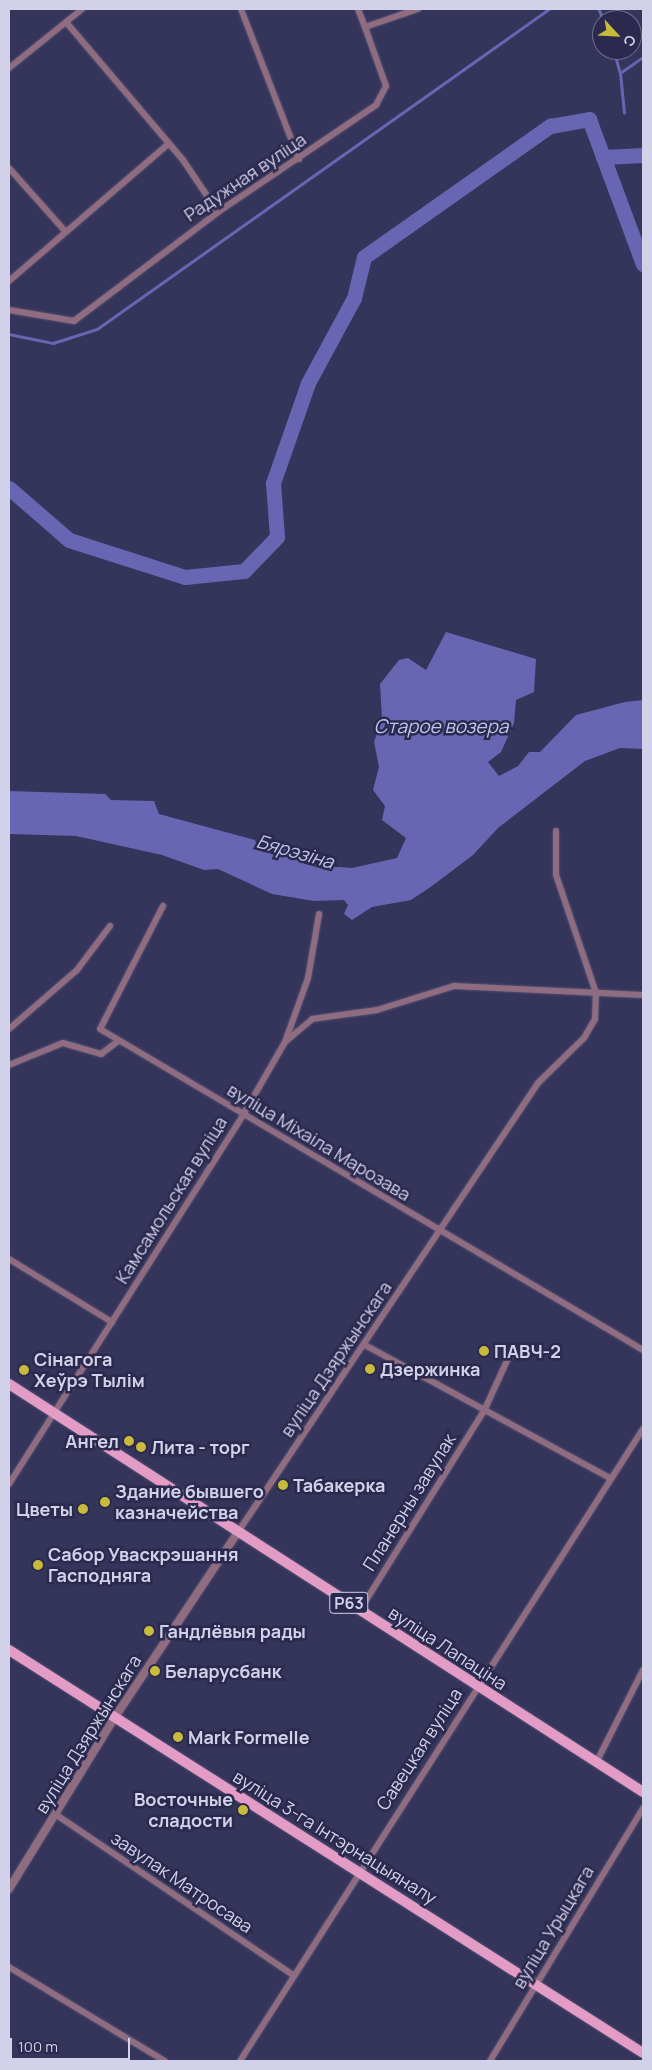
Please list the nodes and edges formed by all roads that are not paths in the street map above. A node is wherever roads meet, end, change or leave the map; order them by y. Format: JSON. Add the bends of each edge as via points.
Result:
{"nodes":[{"id":1,"x":82,"y":9,"type":"edge"},
{"id":2,"x":241,"y":9,"type":"edge"},
{"id":3,"x":358,"y":9,"type":"edge"},
{"id":4,"x":418,"y":9,"type":"edge"},
{"id":5,"x":66,"y":22,"type":"junction"},
{"id":6,"x":365,"y":27,"type":"junction"},
{"id":7,"x":9,"y":68,"type":"edge"},
{"id":8,"x":166,"y":145,"type":"junction"},
{"id":9,"x":299,"y":159,"type":"junction"},
{"id":10,"x":9,"y":168,"type":"edge"},
{"id":11,"x":218,"y":212,"type":"junction"},
{"id":12,"x":65,"y":231,"type":"junction"},
{"id":13,"x":9,"y":281,"type":"edge"},
{"id":14,"x":9,"y":310,"type":"edge"},
{"id":15,"x":556,"y":831,"type":"dead end"},
{"id":16,"x":163,"y":906,"type":"dead end"},
{"id":17,"x":319,"y":914,"type":"dead end"},
{"id":18,"x":110,"y":926,"type":"dead end"},
{"id":19,"x":596,"y":993,"type":"junction"},
{"id":20,"x":643,"y":995,"type":"edge"},
{"id":21,"x":9,"y":1029,"type":"edge"},
{"id":22,"x":118,"y":1041,"type":"junction"},
{"id":23,"x":285,"y":1042,"type":"junction"},
{"id":24,"x":9,"y":1064,"type":"edge"},
{"id":25,"x":243,"y":1115,"type":"junction"},
{"id":26,"x":439,"y":1231,"type":"junction"},
{"id":27,"x":9,"y":1259,"type":"edge"},
{"id":28,"x":112,"y":1322,"type":"junction"},
{"id":29,"x":364,"y":1345,"type":"junction"},
{"id":30,"x":643,"y":1350,"type":"edge"},
{"id":31,"x":510,"y":1354,"type":"dead end"},
{"id":32,"x":9,"y":1384,"type":"edge"},
{"id":33,"x":484,"y":1411,"type":"junction"},
{"id":34,"x":54,"y":1414,"type":"junction"},
{"id":35,"x":643,"y":1429,"type":"edge"},
{"id":36,"x":610,"y":1478,"type":"junction"},
{"id":37,"x":9,"y":1484,"type":"edge"},
{"id":38,"x":238,"y":1532,"type":"junction"},
{"id":39,"x":360,"y":1610,"type":"junction"},
{"id":40,"x":9,"y":1650,"type":"edge"},
{"id":41,"x":643,"y":1670,"type":"edge"},
{"id":42,"x":477,"y":1687,"type":"junction"},
{"id":43,"x":114,"y":1717,"type":"junction"},
{"id":44,"x":596,"y":1762,"type":"junction"},
{"id":45,"x":643,"y":1792,"type":"edge"},
{"id":46,"x":643,"y":1808,"type":"edge"},
{"id":47,"x":55,"y":1814,"type":"junction"},
{"id":48,"x":359,"y":1871,"type":"junction"},
{"id":49,"x":9,"y":1889,"type":"edge"},
{"id":50,"x":9,"y":1967,"type":"edge"},
{"id":51,"x":293,"y":1975,"type":"junction"},
{"id":52,"x":535,"y":1985,"type":"junction"},
{"id":53,"x":643,"y":2053,"type":"edge"},
{"id":54,"x":165,"y":2061,"type":"edge"},
{"id":55,"x":240,"y":2061,"type":"edge"},
{"id":56,"x":490,"y":2061,"type":"edge"}],
"edges":[{"from":1,"to":5,"type":"street"},
{"from":2,"to":9,"type":"street"},
{"from":3,"to":6,"type":"street","name":"Радужная вуліца"},
{"from":4,"to":6,"type":"street"},
{"from":5,"to":7,"type":"street"},
{"from":5,"to":8,"type":"street"},
{"from":6,"to":9,"type":"street","name":"Радужная вуліца","via":[[386,86],[376,105]]},
{"from":8,"to":11,"type":"street","via":[[183,160]]},
{"from":8,"to":12,"type":"street"},
{"from":9,"to":11,"type":"street","name":"Радужная вуліца"},
{"from":10,"to":12,"type":"street"},
{"from":11,"to":14,"type":"street","name":"Радужная вуліца","via":[[74,321]]},
{"from":12,"to":13,"type":"street"},
{"from":15,"to":19,"type":"street","name":"вуліца Дзяржынскага","via":[[556,876]]},
{"from":16,"to":22,"type":"street","name":"вуліца Міхаіла Марозава","via":[[99,1025]]},
{"from":17,"to":23,"type":"street","name":"Камсамольская вуліца","via":[[308,978]]},
{"from":18,"to":21,"type":"street","via":[[77,970]]},
{"from":19,"to":20,"type":"street"},
{"from":19,"to":23,"type":"street","via":[[454,986],[377,1010],[312,1019]]},
{"from":19,"to":26,"type":"street","name":"вуліца Дзяржынскага","via":[[596,1019],[584,1038],[538,1083]]},
{"from":22,"to":24,"type":"street","via":[[101,1054],[63,1043]]},
{"from":22,"to":25,"type":"street","name":"вуліца Міхаіла Марозава"},
{"from":23,"to":25,"type":"street","name":"Камсамольская вуліца"},
{"from":25,"to":26,"type":"street","name":"вуліца Міхаіла Марозава"},
{"from":25,"to":28,"type":"street","name":"Камсамольская вуліца"},
{"from":26,"to":29,"type":"street","name":"вуліца Дзяржынскага"},
{"from":26,"to":30,"type":"street","name":"вуліца Міхаіла Марозава"},
{"from":27,"to":28,"type":"street"},
{"from":28,"to":34,"type":"street","name":"Камсамольская вуліца"},
{"from":29,"to":33,"type":"street"},
{"from":29,"to":38,"type":"street","name":"вуліца Дзяржынскага"},
{"from":31,"to":33,"type":"street","name":"Планерны завулак"},
{"from":32,"to":34,"type":"main road","name":"вуліца Лапаціна","number":"Р63"},
{"from":33,"to":36,"type":"street"},
{"from":33,"to":39,"type":"street","name":"Планерны завулак"},
{"from":34,"to":37,"type":"street","name":"Камсамольская вуліца"},
{"from":34,"to":38,"type":"main road","name":"вуліца Лапаціна","number":"Р63"},
{"from":35,"to":36,"type":"street","name":"Савецкая вуліца"},
{"from":36,"to":42,"type":"street","name":"Савецкая вуліца"},
{"from":38,"to":39,"type":"main road","name":"вуліца Лапаціна","number":"Р63"},
{"from":38,"to":43,"type":"street","name":"вуліца Дзяржынскага"},
{"from":39,"to":42,"type":"main road","name":"вуліца Лапаціна","number":"Р63"},
{"from":40,"to":43,"type":"main road","name":"вуліца 3-га Інтэрнацыяналу"},
{"from":41,"to":44,"type":"street"},
{"from":42,"to":44,"type":"main road","name":"вуліца Лапаціна","number":"Р63"},
{"from":42,"to":48,"type":"street","name":"Савецкая вуліца"},
{"from":43,"to":47,"type":"street","name":"вуліца Дзяржынскага"},
{"from":43,"to":48,"type":"main road","name":"вуліца 3-га Інтэрнацыяналу"},
{"from":44,"to":45,"type":"main road","name":"вуліца Лапаціна","number":"Р63"},
{"from":46,"to":52,"type":"street","name":"вуліца Урыцкага"},
{"from":47,"to":49,"type":"street","name":"вуліца Дзяржынскага"},
{"from":47,"to":51,"type":"street","name":"завулак Матросава"},
{"from":48,"to":51,"type":"street","name":"Савецкая вуліца"},
{"from":48,"to":52,"type":"main road","name":"вуліца 3-га Інтэрнацыяналу"},
{"from":50,"to":54,"type":"street"},
{"from":51,"to":55,"type":"street","name":"Савецкая вуліца"},
{"from":52,"to":53,"type":"main road","name":"вуліца 3-га Інтэрнацыяналу"},
{"from":52,"to":56,"type":"street","name":"вуліца Урыцкага"}]}
